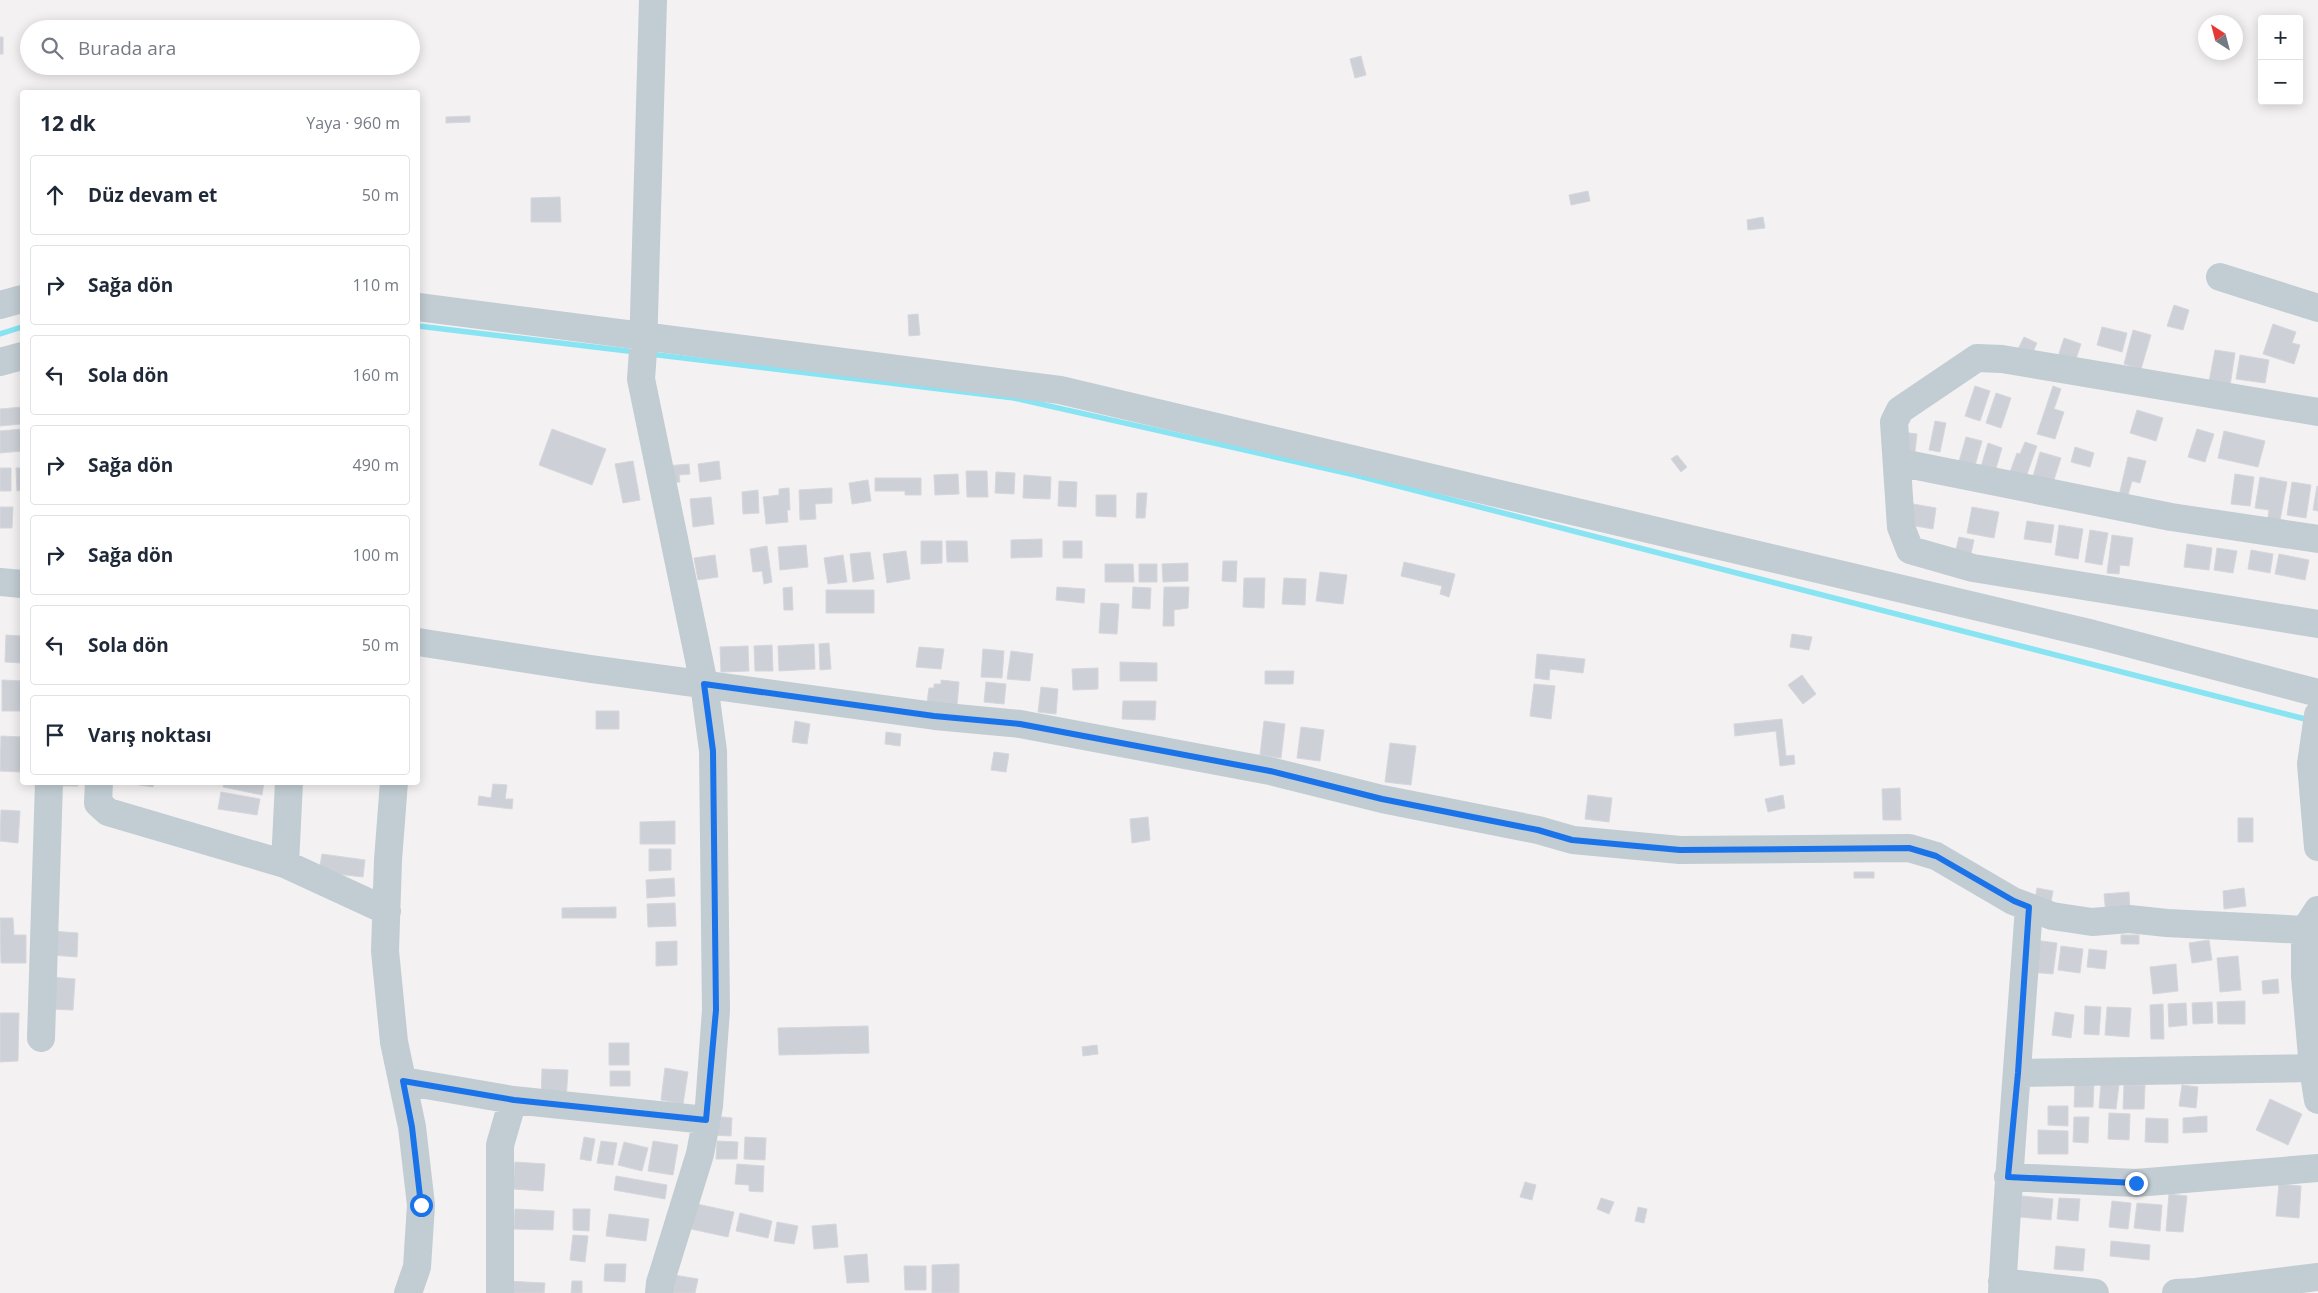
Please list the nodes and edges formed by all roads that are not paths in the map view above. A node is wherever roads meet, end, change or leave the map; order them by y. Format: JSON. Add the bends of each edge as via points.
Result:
{"nodes":[{"id":1,"x":653,"y":0,"type":"edge"},
{"id":2,"x":2220,"y":277,"type":"dead end"},
{"id":3,"x":20,"y":300,"type":"edge"},
{"id":4,"x":0,"y":306,"type":"edge"},
{"id":5,"x":420,"y":307,"type":"edge"},
{"id":6,"x":2318,"y":308,"type":"edge"},
{"id":7,"x":644,"y":344,"type":"junction"},
{"id":8,"x":20,"y":357,"type":"edge"},
{"id":9,"x":0,"y":362,"type":"edge"},
{"id":10,"x":2318,"y":412,"type":"edge"},
{"id":11,"x":1897,"y":462,"type":"junction"},
{"id":12,"x":2318,"y":539,"type":"edge"},
{"id":13,"x":0,"y":582,"type":"edge"},
{"id":14,"x":20,"y":584,"type":"edge"},
{"id":15,"x":2318,"y":624,"type":"edge"},
{"id":16,"x":420,"y":642,"type":"edge"},
{"id":17,"x":704,"y":684,"type":"junction"},
{"id":18,"x":2318,"y":693,"type":"edge"},
{"id":19,"x":2318,"y":715,"type":"edge"},
{"id":20,"x":49,"y":785,"type":"edge"},
{"id":21,"x":99,"y":785,"type":"edge"},
{"id":22,"x":288,"y":785,"type":"edge"},
{"id":23,"x":394,"y":785,"type":"edge"},
{"id":24,"x":2318,"y":846,"type":"edge"},
{"id":25,"x":285,"y":864,"type":"junction"},
{"id":26,"x":2029,"y":907,"type":"junction"},
{"id":27,"x":387,"y":911,"type":"junction"},
{"id":28,"x":2312,"y":920,"type":"edge"},
{"id":29,"x":41,"y":1038,"type":"dead end"},
{"id":30,"x":2313,"y":1068,"type":"junction"},
{"id":31,"x":2018,"y":1073,"type":"junction"},
{"id":32,"x":403,"y":1081,"type":"junction"},
{"id":33,"x":514,"y":1100,"type":"junction"},
{"id":34,"x":2318,"y":1100,"type":"edge"},
{"id":35,"x":706,"y":1120,"type":"junction"},
{"id":36,"x":2318,"y":1168,"type":"edge"},
{"id":37,"x":2008,"y":1177,"type":"junction"},
{"id":38,"x":2318,"y":1277,"type":"edge"},
{"id":39,"x":2002,"y":1288,"type":"edge"},
{"id":40,"x":408,"y":1293,"type":"edge"},
{"id":41,"x":500,"y":1293,"type":"edge"},
{"id":42,"x":659,"y":1293,"type":"edge"},
{"id":43,"x":2095,"y":1293,"type":"edge"},
{"id":44,"x":2176,"y":1293,"type":"edge"}],
"edges":[{"from":1,"to":7,"type":"street"},
{"from":2,"to":6,"type":"street"},
{"from":3,"to":4,"type":"street"},
{"from":5,"to":7,"type":"street"},
{"from":7,"to":17,"type":"street","via":[[641,379]]},
{"from":7,"to":18,"type":"street","via":[[1060,390],[2083,632]]},
{"from":8,"to":9,"type":"street"},
{"from":10,"to":11,"type":"street","via":[[2002,359],[1977,358],[1900,410],[1894,422]]},
{"from":11,"to":12,"type":"street","via":[[2171,517]]},
{"from":11,"to":15,"type":"street","via":[[1902,527],[1910,550],[1973,568]]},
{"from":13,"to":14,"type":"street"},
{"from":16,"to":17,"type":"street"},
{"from":17,"to":26,"type":"street","via":[[934,716],[1028,725],[1270,771],[1572,840],[1680,850],[1909,848],[1936,856]]},
{"from":17,"to":35,"type":"street","via":[[713,751],[716,1010]]},
{"from":19,"to":24,"type":"street","via":[[2311,764]]},
{"from":20,"to":29,"type":"street"},
{"from":21,"to":25,"type":"street","via":[[98,803],[108,812]]},
{"from":22,"to":25,"type":"street"},
{"from":23,"to":27,"type":"street"},
{"from":25,"to":27,"type":"street"},
{"from":26,"to":28,"type":"street","via":[[2052,916],[2092,922],[2129,919],[2167,923]]},
{"from":26,"to":31,"type":"street"},
{"from":27,"to":32,"type":"street","via":[[390,1007]]},
{"from":28,"to":30,"type":"street","via":[[2304,976]]},
{"from":30,"to":31,"type":"street"},
{"from":30,"to":34,"type":"street"},
{"from":31,"to":37,"type":"street"},
{"from":32,"to":33,"type":"street"},
{"from":32,"to":40,"type":"street","via":[[421,1205],[417,1267]]},
{"from":33,"to":35,"type":"street"},
{"from":33,"to":41,"type":"street","via":[[500,1145]]},
{"from":35,"to":42,"type":"street","via":[[700,1154]]},
{"from":36,"to":37,"type":"street","via":[[2136,1183]]},
{"from":37,"to":39,"type":"street"},
{"from":38,"to":44,"type":"street"},
{"from":39,"to":43,"type":"street"}]}
